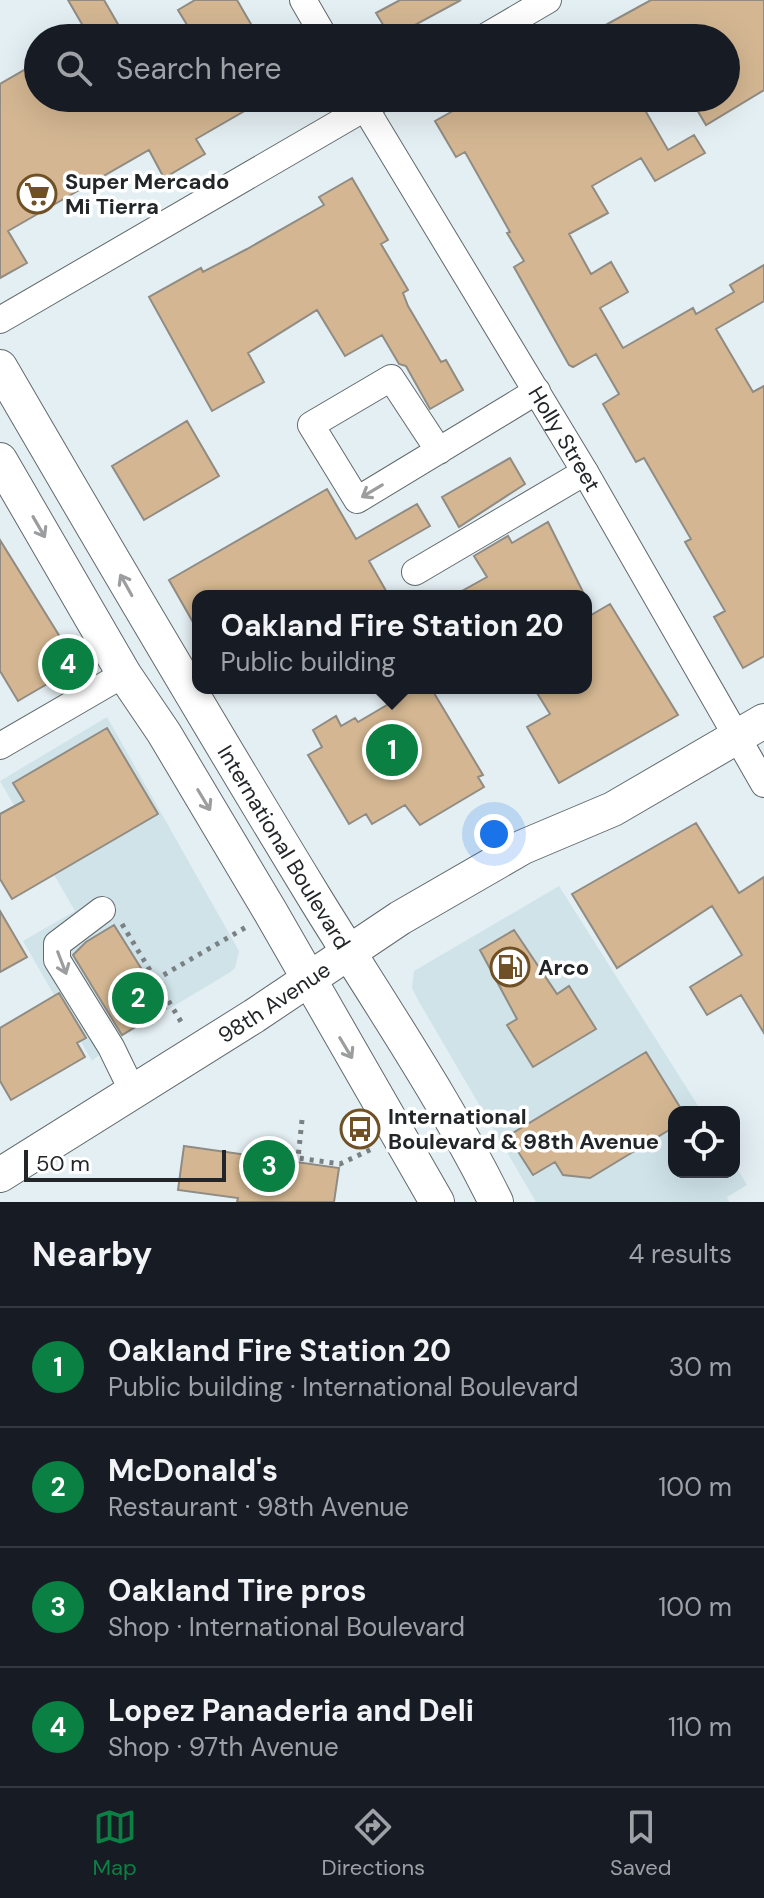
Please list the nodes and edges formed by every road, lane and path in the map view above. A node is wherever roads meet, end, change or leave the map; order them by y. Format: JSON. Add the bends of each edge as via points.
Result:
{"nodes":[{"id":1,"x":303,"y":0,"type":"edge"},
{"id":2,"x":548,"y":0,"type":"edge"},
{"id":3,"x":317,"y":24,"type":"edge"},
{"id":4,"x":507,"y":24,"type":"edge"},
{"id":5,"x":350,"y":112,"type":"edge"},
{"id":6,"x":375,"y":112,"type":"edge"},
{"id":7,"x":0,"y":320,"type":"edge"},
{"id":8,"x":0,"y":367,"type":"edge"},
{"id":9,"x":537,"y":391,"type":"junction"},
{"id":10,"x":439,"y":451,"type":"junction"},
{"id":11,"x":0,"y":460,"type":"edge"},
{"id":12,"x":585,"y":472,"type":"junction"},
{"id":13,"x":415,"y":572,"type":"dead end"},
{"id":14,"x":124,"y":674,"type":"junction"},
{"id":15,"x":750,"y":729,"type":"edge"},
{"id":16,"x":0,"y":746,"type":"edge"},
{"id":17,"x":764,"y":784,"type":"edge"},
{"id":18,"x":270,"y":911,"type":"junction"},
{"id":19,"x":110,"y":913,"type":"joint"},
{"id":20,"x":349,"y":952,"type":"junction"},
{"id":21,"x":155,"y":980,"type":"junction"},
{"id":22,"x":307,"y":980,"type":"junction"},
{"id":23,"x":198,"y":1050,"type":"junction"},
{"id":24,"x":132,"y":1090,"type":"junction"},
{"id":25,"x":302,"y":1120,"type":"dead end"},
{"id":26,"x":397,"y":1135,"type":"junction"},
{"id":27,"x":0,"y":1175,"type":"edge"},
{"id":28,"x":437,"y":1202,"type":"edge"},
{"id":29,"x":496,"y":1202,"type":"edge"}],
"edges":[{"from":1,"to":3,"type":"street"},
{"from":2,"to":4,"type":"street"},
{"from":5,"to":7,"type":"street"},
{"from":6,"to":9,"type":"street","name":"Holly Street"},
{"from":20,"to":8,"type":"main road","name":"International Boulevard","one_way":true,"via":[[164,653]]},
{"from":9,"to":10,"type":"street"},
{"from":9,"to":12,"type":"street","name":"Holly Street"},
{"from":10,"to":10,"type":"street","one_way":true,"via":[[357,500],[311,425],[391,378]]},
{"from":11,"to":14,"type":"main road","name":"International Boulevard","one_way":true},
{"from":12,"to":13,"type":"street"},
{"from":12,"to":15,"type":"street","name":"Holly Street"},
{"from":14,"to":16,"type":"street"},
{"from":14,"to":18,"type":"main road","name":"International Boulevard","one_way":true},
{"from":15,"to":17,"type":"street","name":"Holly Street"},
{"from":15,"to":20,"type":"main road","name":"98th Avenue","via":[[613,809],[523,847]]},
{"from":18,"to":21,"type":"path"},
{"from":18,"to":22,"type":"main road","name":"International Boulevard"},
{"from":19,"to":21,"type":"path"},
{"from":19,"to":24,"type":"street","one_way":true,"via":[[66,933],[57,944],[57,960]]},
{"from":20,"to":22,"type":"main road","name":"98th Avenue"},
{"from":20,"to":29,"type":"main road","name":"International Boulevard"},
{"from":21,"to":23,"type":"path"},
{"from":22,"to":23,"type":"main road","name":"98th Avenue"},
{"from":22,"to":26,"type":"main road","name":"International Boulevard","one_way":true},
{"from":23,"to":24,"type":"main road","name":"98th Avenue"},
{"from":24,"to":27,"type":"main road","name":"98th Avenue"},
{"from":25,"to":26,"type":"path","via":[[298,1158],[340,1164]]},
{"from":26,"to":28,"type":"main road","name":"International Boulevard"}]}
